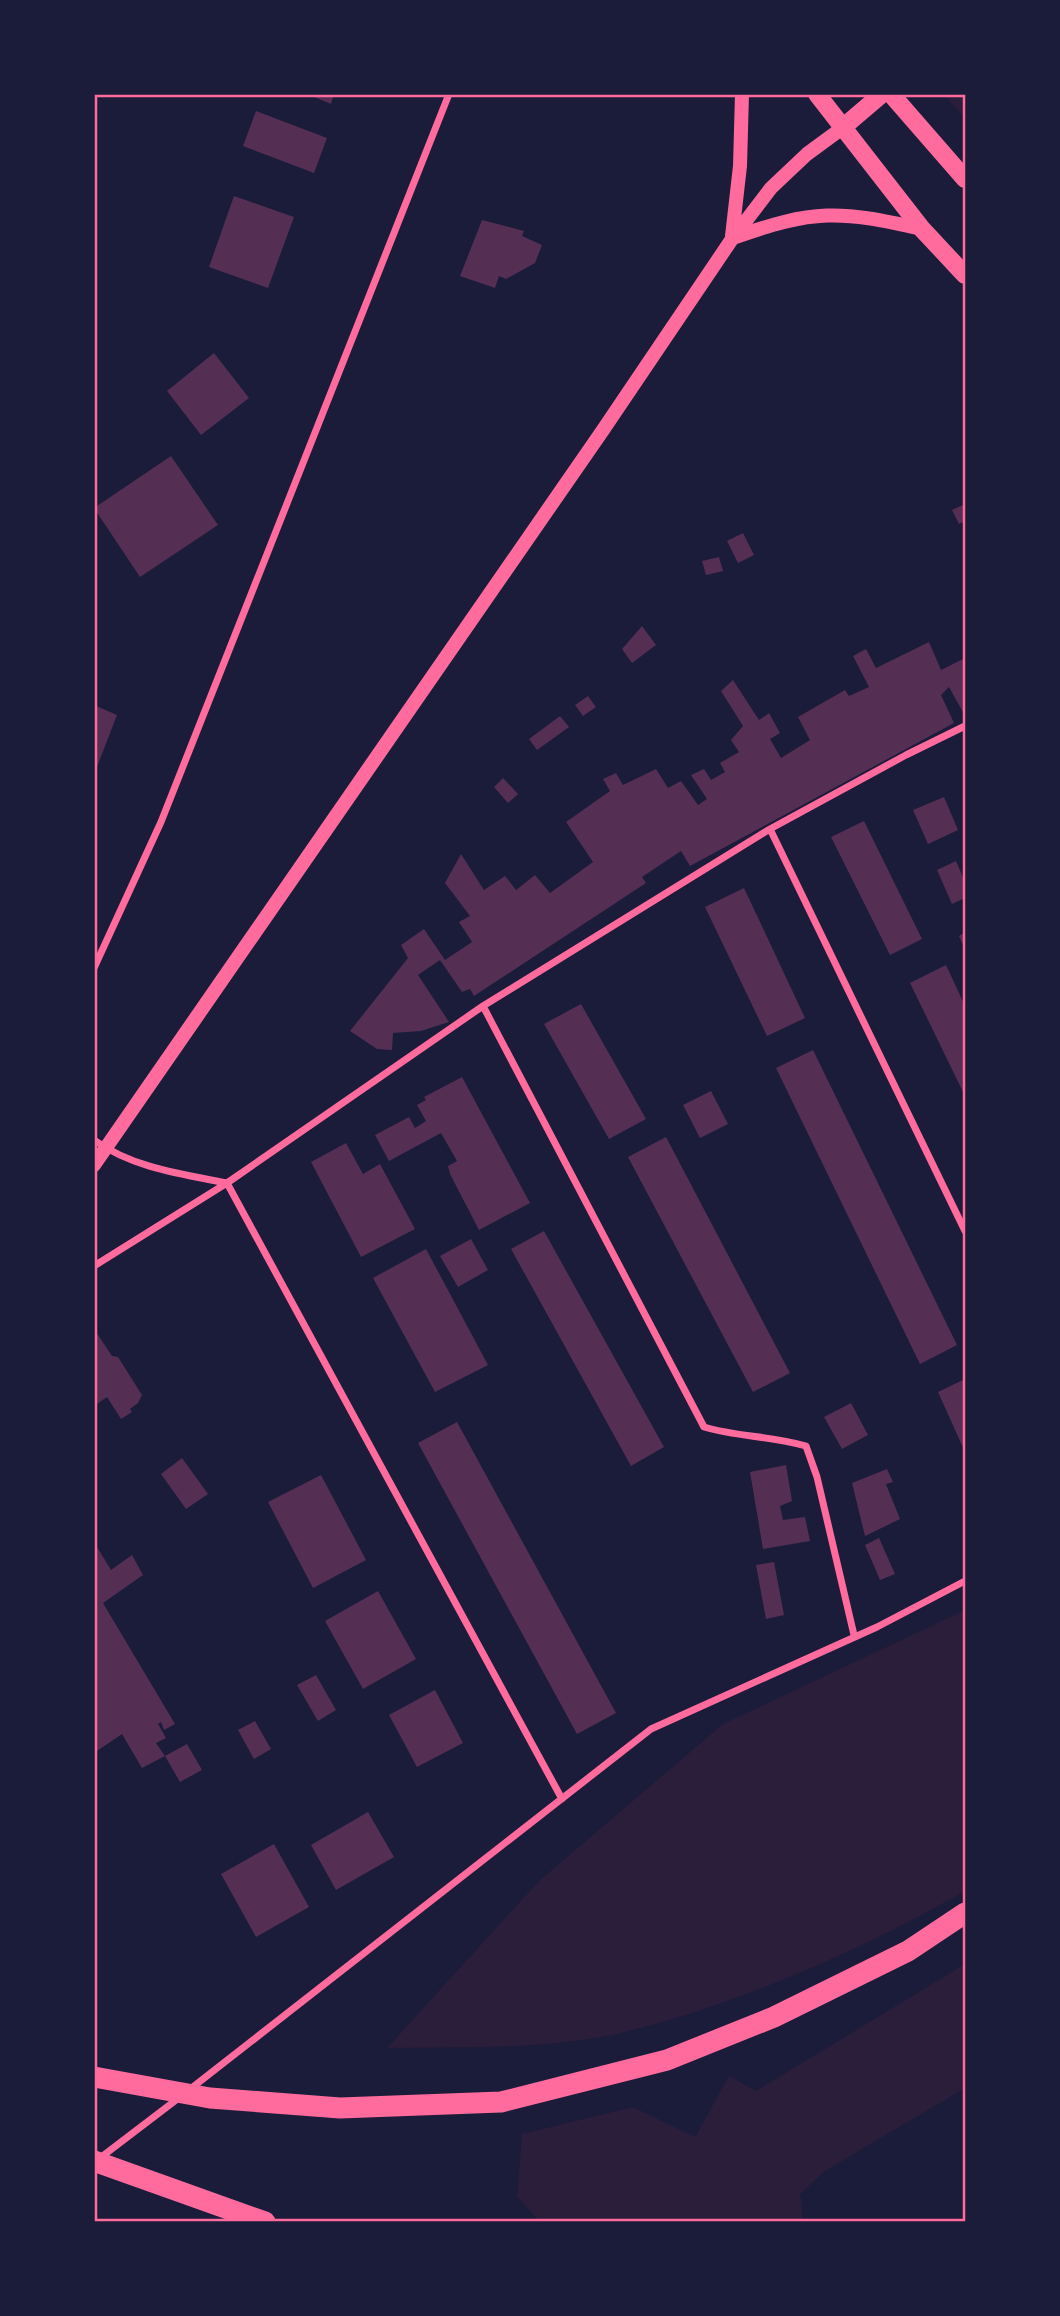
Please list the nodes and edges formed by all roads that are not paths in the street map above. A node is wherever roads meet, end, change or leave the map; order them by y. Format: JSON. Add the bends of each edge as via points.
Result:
{"nodes":[{"id":1,"x":449,"y":94,"type":"edge"},
{"id":2,"x":742,"y":94,"type":"edge"},
{"id":3,"x":817,"y":94,"type":"edge"},
{"id":4,"x":882,"y":94,"type":"edge"},
{"id":5,"x":891,"y":94,"type":"edge"},
{"id":6,"x":841,"y":129,"type":"junction"},
{"id":7,"x":965,"y":180,"type":"edge"},
{"id":8,"x":922,"y":229,"type":"junction"},
{"id":9,"x":732,"y":239,"type":"junction"},
{"id":10,"x":965,"y":275,"type":"edge"},
{"id":11,"x":965,"y":726,"type":"edge"},
{"id":12,"x":770,"y":830,"type":"junction"},
{"id":13,"x":94,"y":968,"type":"edge"},
{"id":14,"x":483,"y":1006,"type":"junction"},
{"id":15,"x":100,"y":1144,"type":"edge"},
{"id":16,"x":94,"y":1165,"type":"edge"},
{"id":17,"x":228,"y":1183,"type":"junction"},
{"id":18,"x":965,"y":1231,"type":"edge"},
{"id":19,"x":94,"y":1266,"type":"edge"},
{"id":20,"x":965,"y":1581,"type":"edge"},
{"id":21,"x":853,"y":1635,"type":"junction"},
{"id":22,"x":562,"y":1799,"type":"junction"},
{"id":23,"x":965,"y":1913,"type":"edge"},
{"id":24,"x":94,"y":2077,"type":"edge"},
{"id":25,"x":94,"y":2162,"type":"edge"},
{"id":26,"x":261,"y":2220,"type":"edge"}],
"edges":[{"from":1,"to":13,"type":"street","via":[[161,822]]},
{"from":2,"to":9,"type":"main road"},
{"from":3,"to":6,"type":"main road"},
{"from":4,"to":6,"type":"main road"},
{"from":5,"to":7,"type":"main road"},
{"from":6,"to":8,"type":"main road"},
{"from":6,"to":9,"type":"main road","via":[[771,188]]},
{"from":8,"to":9,"type":"main road","via":[[845,214],[810,215]]},
{"from":8,"to":10,"type":"main road"},
{"from":9,"to":15,"type":"main road","via":[[603,430]]},
{"from":11,"to":12,"type":"street"},
{"from":12,"to":14,"type":"street"},
{"from":12,"to":18,"type":"street"},
{"from":14,"to":17,"type":"street"},
{"from":14,"to":21,"type":"street","via":[[704,1427],[806,1446]]},
{"from":15,"to":16,"type":"main road"},
{"from":15,"to":17,"type":"street","via":[[168,1172]]},
{"from":17,"to":19,"type":"street"},
{"from":17,"to":22,"type":"street"},
{"from":20,"to":21,"type":"street"},
{"from":21,"to":22,"type":"street","via":[[651,1729]]},
{"from":22,"to":25,"type":"street"},
{"from":23,"to":24,"type":"highway","via":[[908,1951],[774,2017],[667,2060],[501,2102],[340,2108],[210,2098]]},
{"from":25,"to":26,"type":"highway"}]}
